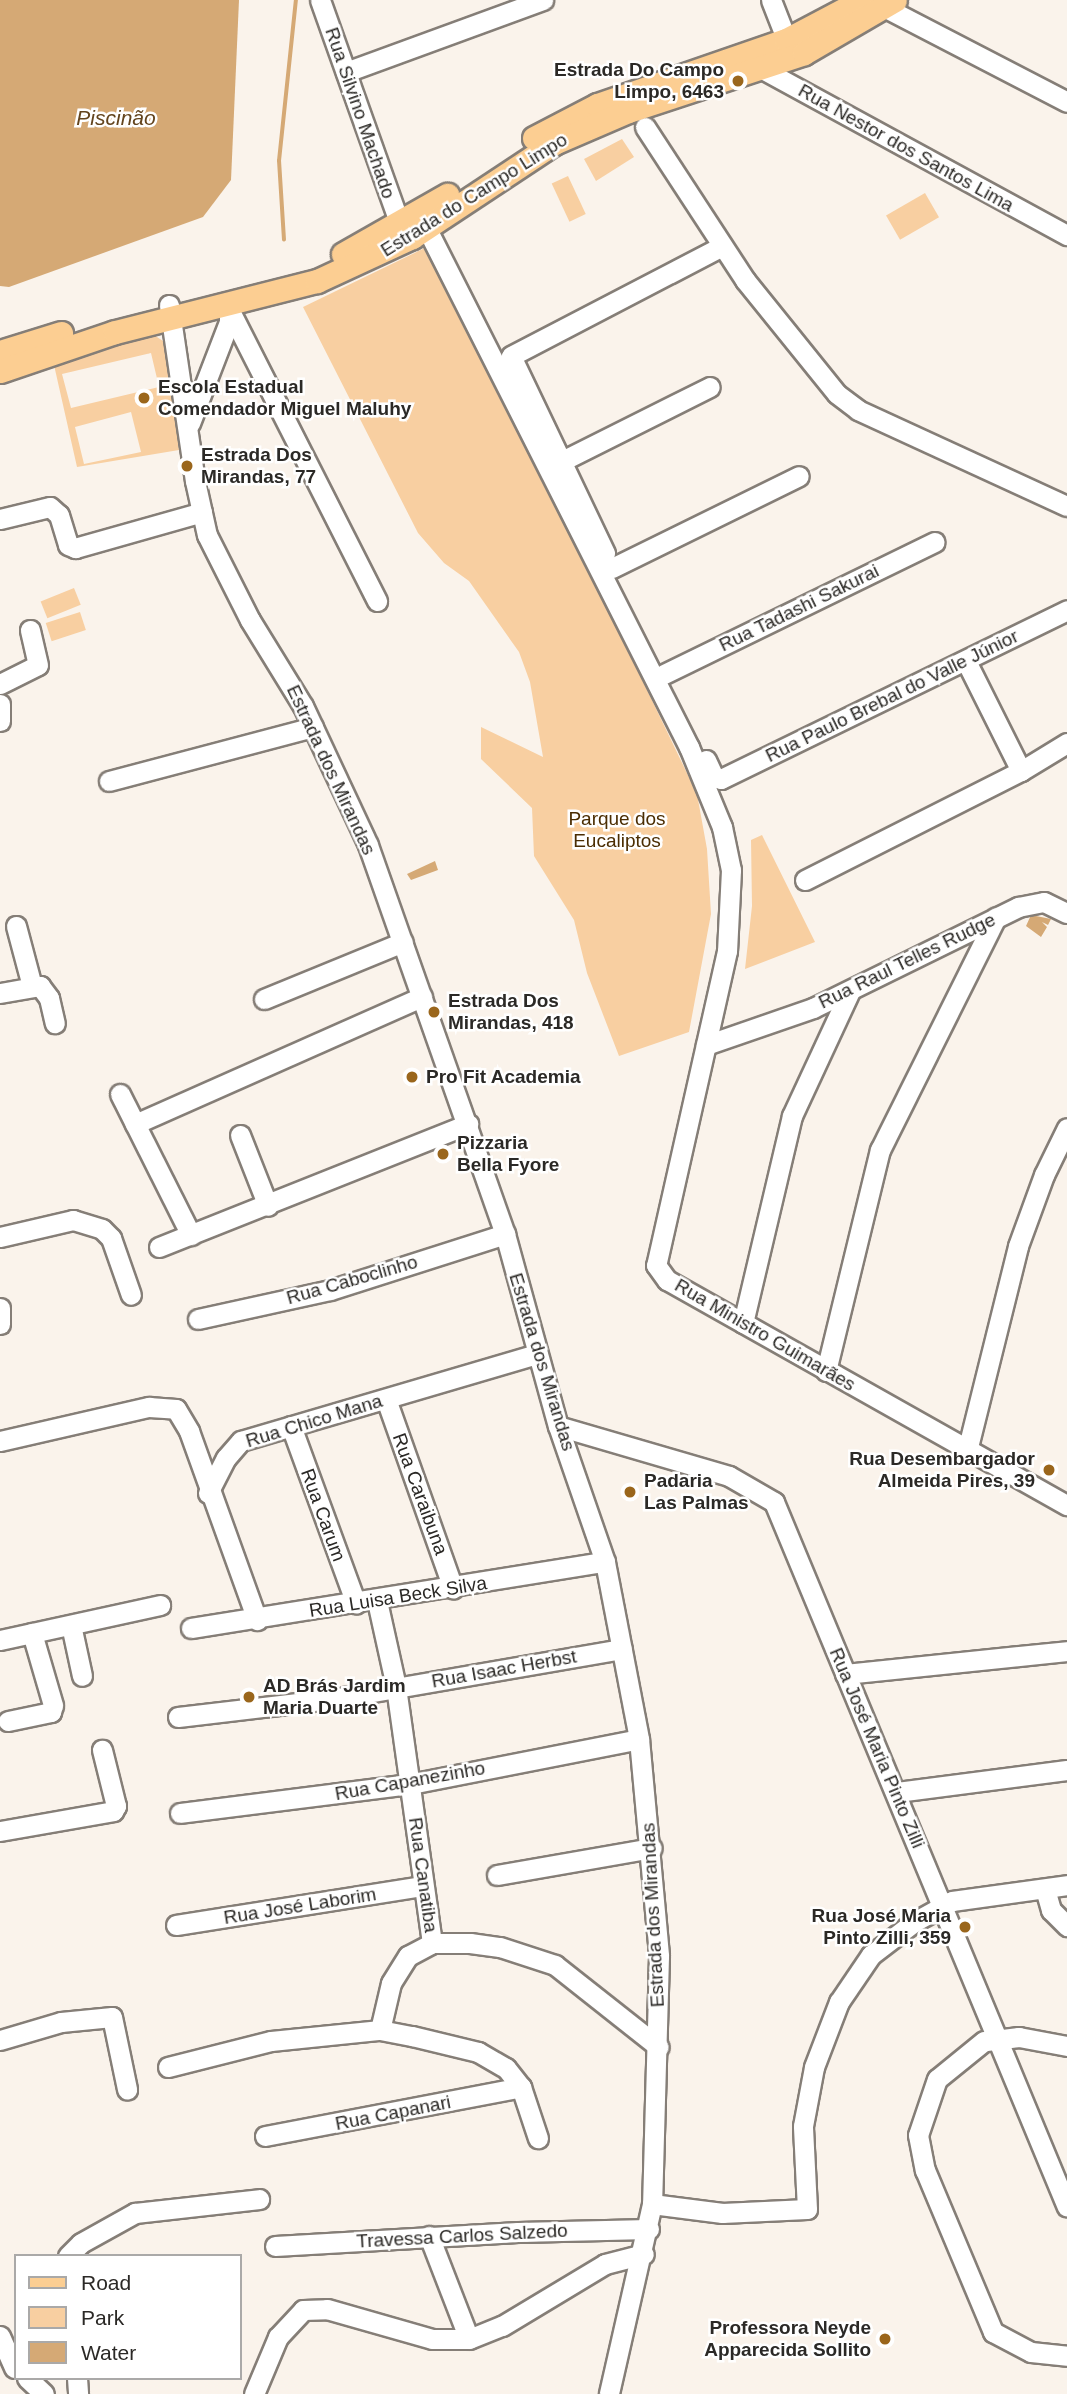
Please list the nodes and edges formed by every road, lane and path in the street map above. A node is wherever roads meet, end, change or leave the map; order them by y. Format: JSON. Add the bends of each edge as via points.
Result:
{"nodes":[{"id":1,"x":320,"y":0,"type":"edge"},
{"id":2,"x":543,"y":0,"type":"edge"},
{"id":3,"x":771,"y":0,"type":"edge"},
{"id":4,"x":881,"y":2,"type":"edge"},
{"id":5,"x":790,"y":49,"type":"junction"},
{"id":6,"x":760,"y":61,"type":"junction"},
{"id":7,"x":346,"y":72,"type":"junction"},
{"id":8,"x":1067,"y":102,"type":"edge"},
{"id":9,"x":645,"y":127,"type":"dead end"},
{"id":10,"x":400,"y":225,"type":"junction"},
{"id":11,"x":1067,"y":235,"type":"edge"},
{"id":12,"x":431,"y":237,"type":"dead end"},
{"id":13,"x":722,"y":246,"type":"junction"},
{"id":14,"x":229,"y":304,"type":"junction"},
{"id":15,"x":170,"y":312,"type":"junction"},
{"id":16,"x":0,"y":352,"type":"edge"},
{"id":17,"x":0,"y":371,"type":"edge"},
{"id":18,"x":710,"y":387,"type":"dead end"},
{"id":19,"x":189,"y":424,"type":"junction"},
{"id":20,"x":562,"y":461,"type":"junction"},
{"id":21,"x":799,"y":476,"type":"dead end"},
{"id":22,"x":1067,"y":506,"type":"edge"},
{"id":23,"x":202,"y":512,"type":"junction"},
{"id":24,"x":0,"y":519,"type":"edge"},
{"id":25,"x":935,"y":541,"type":"dead end"},
{"id":26,"x":612,"y":568,"type":"junction"},
{"id":27,"x":377,"y":601,"type":"dead end"},
{"id":28,"x":1067,"y":610,"type":"edge"},
{"id":29,"x":30,"y":630,"type":"dead end"},
{"id":30,"x":966,"y":661,"type":"junction"},
{"id":31,"x":664,"y":674,"type":"junction"},
{"id":32,"x":0,"y":684,"type":"edge"},
{"id":33,"x":0,"y":704,"type":"edge"},
{"id":34,"x":0,"y":721,"type":"edge"},
{"id":35,"x":313,"y":727,"type":"junction"},
{"id":36,"x":1067,"y":743,"type":"edge"},
{"id":37,"x":1021,"y":771,"type":"junction"},
{"id":38,"x":108,"y":781,"type":"dead end"},
{"id":39,"x":806,"y":880,"type":"dead end"},
{"id":40,"x":1067,"y":913,"type":"edge"},
{"id":41,"x":996,"y":917,"type":"junction"},
{"id":42,"x":16,"y":926,"type":"dead end"},
{"id":43,"x":403,"y":942,"type":"junction"},
{"id":44,"x":32,"y":986,"type":"junction"},
{"id":45,"x":850,"y":991,"type":"junction"},
{"id":46,"x":0,"y":993,"type":"edge"},
{"id":47,"x":422,"y":997,"type":"junction"},
{"id":48,"x":264,"y":999,"type":"dead end"},
{"id":49,"x":55,"y":1023,"type":"dead end"},
{"id":50,"x":706,"y":1045,"type":"junction"},
{"id":51,"x":121,"y":1094,"type":"dead end"},
{"id":52,"x":135,"y":1124,"type":"junction"},
{"id":53,"x":468,"y":1124,"type":"junction"},
{"id":54,"x":1067,"y":1128,"type":"edge"},
{"id":55,"x":240,"y":1135,"type":"dead end"},
{"id":56,"x":268,"y":1206,"type":"junction"},
{"id":57,"x":505,"y":1234,"type":"junction"},
{"id":58,"x":191,"y":1235,"type":"junction"},
{"id":59,"x":0,"y":1237,"type":"edge"},
{"id":60,"x":159,"y":1247,"type":"dead end"},
{"id":61,"x":131,"y":1295,"type":"dead end"},
{"id":62,"x":0,"y":1308,"type":"edge"},
{"id":63,"x":198,"y":1319,"type":"dead end"},
{"id":64,"x":743,"y":1323,"type":"junction"},
{"id":65,"x":0,"y":1324,"type":"edge"},
{"id":66,"x":537,"y":1354,"type":"junction"},
{"id":67,"x":826,"y":1371,"type":"junction"},
{"id":68,"x":386,"y":1399,"type":"junction"},
{"id":69,"x":291,"y":1426,"type":"junction"},
{"id":70,"x":558,"y":1426,"type":"junction"},
{"id":71,"x":0,"y":1441,"type":"edge"},
{"id":72,"x":968,"y":1447,"type":"junction"},
{"id":73,"x":208,"y":1493,"type":"junction"},
{"id":74,"x":1066,"y":1499,"type":"edge"},
{"id":75,"x":605,"y":1562,"type":"junction"},
{"id":76,"x":453,"y":1588,"type":"junction"},
{"id":77,"x":377,"y":1601,"type":"junction"},
{"id":78,"x":356,"y":1604,"type":"junction"},
{"id":79,"x":160,"y":1605,"type":"dead end"},
{"id":80,"x":257,"y":1620,"type":"junction"},
{"id":81,"x":71,"y":1625,"type":"junction"},
{"id":82,"x":191,"y":1628,"type":"dead end"},
{"id":83,"x":32,"y":1633,"type":"junction"},
{"id":84,"x":0,"y":1640,"type":"edge"},
{"id":85,"x":622,"y":1649,"type":"junction"},
{"id":86,"x":1067,"y":1651,"type":"edge"},
{"id":87,"x":845,"y":1674,"type":"junction"},
{"id":88,"x":82,"y":1676,"type":"dead end"},
{"id":89,"x":396,"y":1687,"type":"junction"},
{"id":90,"x":178,"y":1717,"type":"dead end"},
{"id":91,"x":8,"y":1721,"type":"dead end"},
{"id":92,"x":639,"y":1739,"type":"junction"},
{"id":93,"x":102,"y":1751,"type":"dead end"},
{"id":94,"x":1067,"y":1770,"type":"edge"},
{"id":95,"x":410,"y":1784,"type":"junction"},
{"id":96,"x":897,"y":1792,"type":"junction"},
{"id":97,"x":180,"y":1813,"type":"dead end"},
{"id":98,"x":0,"y":1831,"type":"edge"},
{"id":99,"x":652,"y":1848,"type":"junction"},
{"id":100,"x":497,"y":1875,"type":"dead end"},
{"id":101,"x":1067,"y":1885,"type":"edge"},
{"id":102,"x":423,"y":1886,"type":"junction"},
{"id":103,"x":1045,"y":1889,"type":"junction"},
{"id":104,"x":942,"y":1905,"type":"junction"},
{"id":105,"x":177,"y":1925,"type":"dead end"},
{"id":106,"x":1067,"y":1926,"type":"edge"},
{"id":107,"x":432,"y":1943,"type":"junction"},
{"id":108,"x":380,"y":2030,"type":"junction"},
{"id":109,"x":996,"y":2036,"type":"junction"},
{"id":110,"x":0,"y":2040,"type":"edge"},
{"id":111,"x":1067,"y":2046,"type":"edge"},
{"id":112,"x":659,"y":2047,"type":"junction"},
{"id":113,"x":168,"y":2067,"type":"dead end"},
{"id":114,"x":521,"y":2088,"type":"junction"},
{"id":115,"x":127,"y":2089,"type":"dead end"},
{"id":116,"x":265,"y":2136,"type":"dead end"},
{"id":117,"x":538,"y":2138,"type":"dead end"},
{"id":118,"x":1058,"y":2167,"type":"edge"},
{"id":119,"x":259,"y":2199,"type":"dead end"},
{"id":120,"x":652,"y":2204,"type":"junction"},
{"id":121,"x":1067,"y":2207,"type":"edge"},
{"id":122,"x":649,"y":2229,"type":"junction"},
{"id":123,"x":429,"y":2236,"type":"junction"},
{"id":124,"x":275,"y":2246,"type":"dead end"},
{"id":125,"x":644,"y":2253,"type":"junction"},
{"id":126,"x":70,"y":2254,"type":"edge"},
{"id":127,"x":0,"y":2336,"type":"edge"},
{"id":128,"x":469,"y":2339,"type":"junction"},
{"id":129,"x":1067,"y":2356,"type":"edge"},
{"id":130,"x":14,"y":2369,"type":"edge"},
{"id":131,"x":27,"y":2380,"type":"edge"},
{"id":132,"x":44,"y":2394,"type":"edge"},
{"id":133,"x":254,"y":2394,"type":"edge"},
{"id":134,"x":609,"y":2394,"type":"edge"}],
"edges":[{"from":1,"to":7,"type":"street","name":"Rua Silvino Machado"},
{"from":2,"to":7,"type":"street"},
{"from":3,"to":5,"type":"street"},
{"from":4,"to":5,"type":"main road","name":"Estrada do Campo Limpo"},
{"from":4,"to":8,"type":"street"},
{"from":5,"to":6,"type":"main road","name":"Estrada do Campo Limpo"},
{"from":6,"to":10,"type":"main road","name":"Estrada do Campo Limpo","via":[[565,120]]},
{"from":6,"to":11,"type":"street","name":"Rua Nestor dos Santos Lima"},
{"from":6,"to":14,"type":"main road","name":"Estrada do Campo Limpo","via":[[554,143],[390,249],[301,287]]},
{"from":7,"to":10,"type":"street","name":"Rua Silvino Machado"},
{"from":9,"to":13,"type":"street"},
{"from":10,"to":14,"type":"main road","name":"Estrada do Campo Limpo"},
{"from":12,"to":50,"type":"street","name":"Rua Ministro Guimarães","via":[[690,747],[715,806],[731,870],[731,905],[727,951]]},
{"from":13,"to":20,"type":"street","via":[[511,356]]},
{"from":13,"to":22,"type":"street","via":[[809,365],[849,405]]},
{"from":14,"to":15,"type":"main road","name":"Estrada do Campo Limpo"},
{"from":14,"to":19,"type":"street","name":"Estrada dos Mirandas"},
{"from":14,"to":27,"type":"street"},
{"from":15,"to":16,"type":"main road","name":"Estrada do Campo Limpo"},
{"from":15,"to":17,"type":"main road","name":"Estrada do Campo Limpo"},
{"from":15,"to":19,"type":"street","name":"Estrada dos Mirandas"},
{"from":18,"to":20,"type":"street"},
{"from":19,"to":23,"type":"street","name":"Estrada dos Mirandas"},
{"from":20,"to":26,"type":"street"},
{"from":21,"to":26,"type":"street"},
{"from":23,"to":24,"type":"street","via":[[75,548],[68,545],[60,515],[50,507]]},
{"from":23,"to":35,"type":"street","name":"Estrada dos Mirandas","via":[[217,560]]},
{"from":25,"to":31,"type":"street","name":"Rua Tadashi Sakurai"},
{"from":26,"to":31,"type":"street"},
{"from":28,"to":30,"type":"street","name":"Rua Paulo Brebal do Valle Júnior"},
{"from":29,"to":32,"type":"street","via":[[38,664]]},
{"from":30,"to":31,"type":"street","name":"Rua Paulo Brebal do Valle Júnior","via":[[717,780]]},
{"from":30,"to":37,"type":"street"},
{"from":33,"to":34,"type":"street"},
{"from":35,"to":38,"type":"street"},
{"from":35,"to":43,"type":"street","name":"Estrada dos Mirandas","via":[[354,809]]},
{"from":36,"to":37,"type":"street"},
{"from":37,"to":39,"type":"street"},
{"from":40,"to":41,"type":"street","name":"Rua Raul Telles Rudge","via":[[1033,902]]},
{"from":41,"to":45,"type":"street","name":"Rua Raul Telles Rudge"},
{"from":41,"to":67,"type":"street","via":[[880,1150]]},
{"from":42,"to":44,"type":"street"},
{"from":43,"to":47,"type":"street","name":"Estrada dos Mirandas"},
{"from":43,"to":48,"type":"street"},
{"from":44,"to":46,"type":"street"},
{"from":44,"to":49,"type":"street","via":[[45,991]]},
{"from":45,"to":50,"type":"street","name":"Rua Raul Telles Rudge"},
{"from":45,"to":64,"type":"street","via":[[792,1116]]},
{"from":47,"to":52,"type":"street"},
{"from":47,"to":53,"type":"street","name":"Estrada dos Mirandas"},
{"from":50,"to":64,"type":"street","name":"Rua Ministro Guimarães","via":[[656,1265],[667,1280]]},
{"from":51,"to":52,"type":"street"},
{"from":52,"to":58,"type":"street"},
{"from":53,"to":56,"type":"street"},
{"from":53,"to":57,"type":"street","name":"Estrada dos Mirandas"},
{"from":54,"to":72,"type":"street","via":[[1018,1246]]},
{"from":55,"to":56,"type":"street"},
{"from":56,"to":58,"type":"street"},
{"from":57,"to":63,"type":"street","name":"Rua Caboclinho","via":[[330,1290]]},
{"from":57,"to":66,"type":"street","name":"Estrada dos Mirandas"},
{"from":58,"to":60,"type":"street"},
{"from":59,"to":61,"type":"street","via":[[73,1220],[102,1229],[111,1238]]},
{"from":62,"to":65,"type":"street"},
{"from":64,"to":67,"type":"street","name":"Rua Ministro Guimarães"},
{"from":66,"to":68,"type":"street","name":"Rua Chico Mana"},
{"from":66,"to":70,"type":"street","name":"Estrada dos Mirandas"},
{"from":67,"to":72,"type":"street","name":"Rua Ministro Guimarães"},
{"from":68,"to":69,"type":"street","name":"Rua Chico Mana"},
{"from":68,"to":76,"type":"street","name":"Rua Caraibuna"},
{"from":69,"to":73,"type":"street","name":"Rua Chico Mana","via":[[236,1445]]},
{"from":69,"to":78,"type":"street","name":"Rua Carum"},
{"from":70,"to":75,"type":"street","name":"Estrada dos Mirandas"},
{"from":70,"to":87,"type":"street","name":"Rua José Maria Pinto Zilli","via":[[729,1476],[761,1490],[784,1520]]},
{"from":71,"to":73,"type":"street","via":[[169,1406],[181,1413]]},
{"from":72,"to":74,"type":"street","name":"Rua Ministro Guimarães"},
{"from":73,"to":80,"type":"street"},
{"from":75,"to":76,"type":"street","name":"Rua Luisa Beck Silva"},
{"from":75,"to":85,"type":"street","name":"Estrada dos Mirandas"},
{"from":76,"to":77,"type":"street","name":"Rua Luisa Beck Silva"},
{"from":77,"to":78,"type":"street","name":"Rua Luisa Beck Silva"},
{"from":77,"to":89,"type":"street","name":"Rua Canatiba"},
{"from":78,"to":80,"type":"street","name":"Rua Luisa Beck Silva"},
{"from":79,"to":81,"type":"street"},
{"from":80,"to":82,"type":"street","name":"Rua Luisa Beck Silva"},
{"from":81,"to":83,"type":"street"},
{"from":81,"to":88,"type":"street"},
{"from":83,"to":84,"type":"street"},
{"from":83,"to":91,"type":"street","via":[[53,1705],[51,1712]]},
{"from":85,"to":89,"type":"street","name":"Rua Isaac Herbst"},
{"from":85,"to":92,"type":"street","name":"Estrada dos Mirandas"},
{"from":86,"to":87,"type":"street"},
{"from":87,"to":96,"type":"street","name":"Rua José Maria Pinto Zilli"},
{"from":89,"to":90,"type":"street","name":"Rua Isaac Herbst","via":[[286,1706]]},
{"from":89,"to":95,"type":"street","name":"Rua Canatiba"},
{"from":92,"to":95,"type":"street","name":"Rua Capanezinho"},
{"from":92,"to":99,"type":"street","name":"Estrada dos Mirandas"},
{"from":93,"to":98,"type":"street","via":[[116,1806],[113,1811]]},
{"from":94,"to":96,"type":"street"},
{"from":95,"to":97,"type":"street","name":"Rua Capanezinho"},
{"from":95,"to":102,"type":"street","name":"Rua Canatiba"},
{"from":96,"to":104,"type":"street","name":"Rua José Maria Pinto Zilli"},
{"from":99,"to":100,"type":"street"},
{"from":99,"to":112,"type":"street","name":"Estrada dos Mirandas"},
{"from":101,"to":103,"type":"street"},
{"from":102,"to":105,"type":"street","name":"Rua José Laborim"},
{"from":102,"to":107,"type":"street","name":"Rua Canatiba"},
{"from":103,"to":104,"type":"street"},
{"from":103,"to":106,"type":"street","via":[[1051,1910]]},
{"from":104,"to":109,"type":"street","name":"Rua José Maria Pinto Zilli"},
{"from":104,"to":120,"type":"street","via":[[871,1955],[825,2032],[803,2126],[807,2209],[722,2213]]},
{"from":107,"to":108,"type":"street","via":[[399,1966]]},
{"from":107,"to":112,"type":"street","via":[[500,1947],[555,1965]]},
{"from":108,"to":113,"type":"street","via":[[250,2044]]},
{"from":108,"to":114,"type":"street","via":[[478,2052],[506,2068]]},
{"from":109,"to":111,"type":"street"},
{"from":109,"to":118,"type":"street","name":"Rua José Maria Pinto Zilli"},
{"from":109,"to":129,"type":"street","via":[[960,2056],[937,2079],[922,2114],[919,2147],[993,2332],[1031,2351]]},
{"from":110,"to":115,"type":"street","via":[[61,2022],[112,2017]]},
{"from":112,"to":120,"type":"street","name":"Estrada dos Mirandas"},
{"from":114,"to":116,"type":"street","name":"Rua Capanari"},
{"from":114,"to":117,"type":"street"},
{"from":118,"to":121,"type":"street","name":"Rua José Maria Pinto Zilli"},
{"from":119,"to":126,"type":"street","via":[[135,2213],[81,2242]]},
{"from":120,"to":122,"type":"street","name":"Estrada dos Mirandas"},
{"from":122,"to":123,"type":"street","name":"Travessa Carlos Salzedo"},
{"from":122,"to":125,"type":"street","name":"Estrada dos Mirandas"},
{"from":123,"to":124,"type":"street","name":"Travessa Carlos Salzedo"},
{"from":123,"to":128,"type":"street"},
{"from":125,"to":128,"type":"street","via":[[606,2264],[502,2326]]},
{"from":125,"to":134,"type":"street","name":"Estrada dos Mirandas"},
{"from":127,"to":130,"type":"street"},
{"from":128,"to":133,"type":"street","via":[[432,2339],[327,2309],[303,2310],[278,2337]]},
{"from":131,"to":132,"type":"street"}]}
